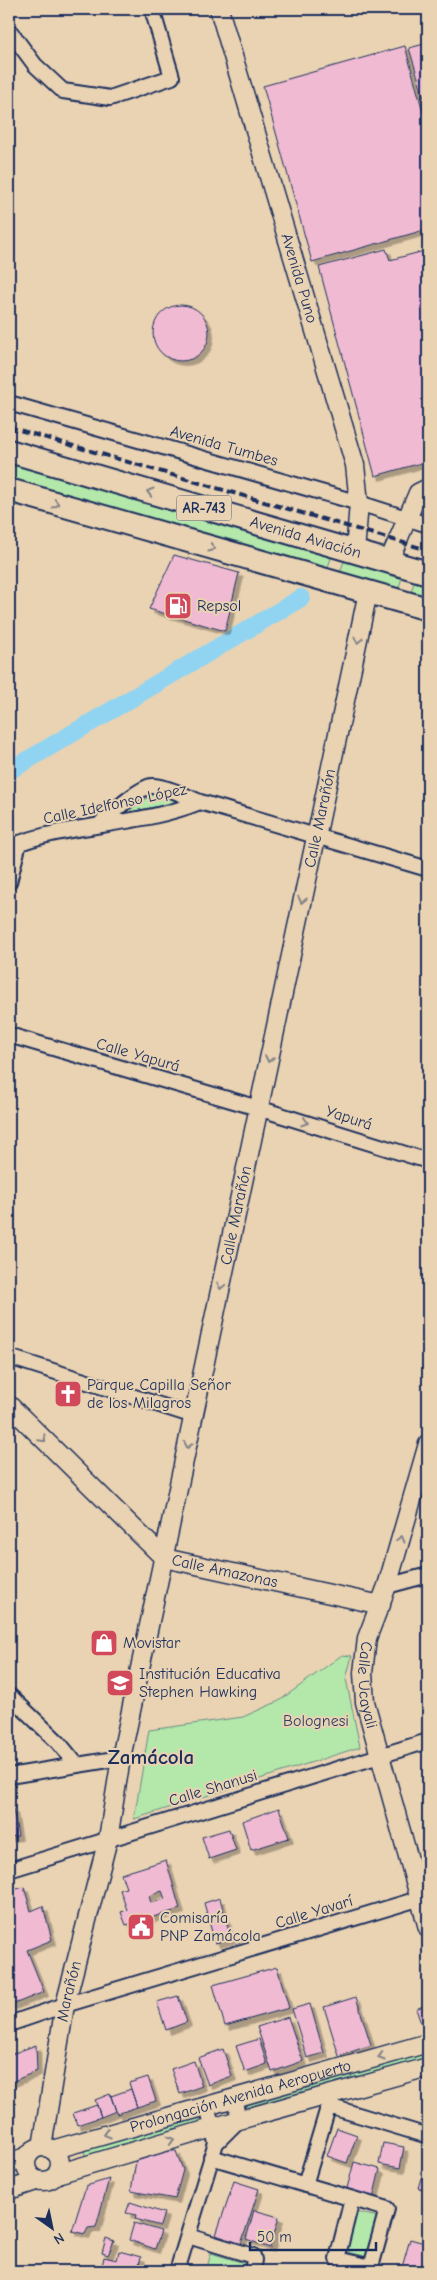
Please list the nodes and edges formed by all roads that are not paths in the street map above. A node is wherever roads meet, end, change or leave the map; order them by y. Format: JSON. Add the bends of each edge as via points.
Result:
{"nodes":[{"id":1,"x":152,"y":9,"type":"edge"},
{"id":2,"x":219,"y":9,"type":"edge"},
{"id":3,"x":9,"y":30,"type":"edge"},
{"id":4,"x":9,"y":402,"type":"edge"},
{"id":5,"x":9,"y":451,"type":"edge"},
{"id":6,"x":428,"y":488,"type":"edge"},
{"id":7,"x":9,"y":490,"type":"edge"},
{"id":8,"x":359,"y":503,"type":"junction"},
{"id":9,"x":407,"y":518,"type":"junction"},
{"id":10,"x":428,"y":525,"type":"edge"},
{"id":11,"x":355,"y":552,"type":"junction"},
{"id":12,"x":389,"y":561,"type":"junction"},
{"id":13,"x":428,"y":572,"type":"edge"},
{"id":14,"x":368,"y":592,"type":"junction"},
{"id":15,"x":428,"y":609,"type":"edge"},
{"id":16,"x":200,"y":802,"type":"junction"},
{"id":17,"x":100,"y":824,"type":"junction"},
{"id":18,"x":316,"y":835,"type":"junction"},
{"id":19,"x":14,"y":845,"type":"edge"},
{"id":20,"x":428,"y":869,"type":"edge"},
{"id":21,"x":9,"y":882,"type":"edge"},
{"id":22,"x":9,"y":1035,"type":"edge"},
{"id":23,"x":258,"y":1108,"type":"junction"},
{"id":24,"x":428,"y":1162,"type":"edge"},
{"id":25,"x":9,"y":1357,"type":"edge"},
{"id":26,"x":9,"y":1405,"type":"edge"},
{"id":27,"x":194,"y":1416,"type":"junction"},
{"id":28,"x":428,"y":1444,"type":"edge"},
{"id":29,"x":164,"y":1558,"type":"junction"},
{"id":30,"x":428,"y":1575,"type":"edge"},
{"id":31,"x":387,"y":1586,"type":"junction"},
{"id":32,"x":381,"y":1605,"type":"junction"},
{"id":33,"x":9,"y":1695,"type":"edge"},
{"id":34,"x":428,"y":1741,"type":"edge"},
{"id":35,"x":379,"y":1756,"type":"junction"},
{"id":36,"x":121,"y":1758,"type":"junction"},
{"id":37,"x":76,"y":1764,"type":"junction"},
{"id":38,"x":9,"y":1776,"type":"edge"},
{"id":39,"x":108,"y":1839,"type":"junction"},
{"id":40,"x":9,"y":1870,"type":"edge"},
{"id":41,"x":424,"y":1897,"type":"edge"},
{"id":42,"x":428,"y":1928,"type":"edge"},
{"id":43,"x":65,"y":2005,"type":"junction"},
{"id":44,"x":9,"y":2024,"type":"edge"},
{"id":45,"x":428,"y":2043,"type":"edge"},
{"id":46,"x":428,"y":2067,"type":"edge"},
{"id":47,"x":234,"y":2098,"type":"junction"},
{"id":48,"x":330,"y":2101,"type":"junction"},
{"id":49,"x":207,"y":2105,"type":"junction"},
{"id":50,"x":239,"y":2120,"type":"junction"},
{"id":51,"x":428,"y":2136,"type":"edge"},
{"id":52,"x":213,"y":2143,"type":"junction"},
{"id":53,"x":41,"y":2151,"type":"junction"},
{"id":54,"x":9,"y":2163,"type":"edge"},
{"id":55,"x":58,"y":2174,"type":"junction"},
{"id":56,"x":23,"y":2185,"type":"edge"},
{"id":57,"x":305,"y":2185,"type":"junction"},
{"id":58,"x":352,"y":2199,"type":"junction"},
{"id":59,"x":188,"y":2236,"type":"junction"},
{"id":60,"x":177,"y":2271,"type":"edge"},
{"id":61,"x":252,"y":2271,"type":"edge"}],
"edges":[{"from":1,"to":3,"type":"street","via":[[172,77],[110,98],[63,91],[35,64]]},
{"from":2,"to":8,"type":"street","name":"Avenida Puno","via":[[355,465]]},
{"from":4,"to":8,"type":"street","name":"Avenida Tumbes"},
{"from":11,"to":5,"type":"main road","name":"Avenida Aviación","number":"AR-743","one_way":true},
{"from":6,"to":9,"type":"street","via":[[418,493]]},
{"from":7,"to":14,"type":"main road","number":"AR-743","one_way":true},
{"from":8,"to":9,"type":"street","name":"Avenida Tumbes"},
{"from":8,"to":11,"type":"street","name":"Avenida Puno"},
{"from":9,"to":10,"type":"street","name":"Avenida Tumbes"},
{"from":9,"to":12,"type":"street"},
{"from":11,"to":12,"type":"main road","name":"Avenida Aviación","number":"AR-743"},
{"from":12,"to":13,"type":"main road","name":"Avenida Aviación","number":"AR-743"},
{"from":14,"to":15,"type":"main road","number":"AR-743"},
{"from":14,"to":18,"type":"street","name":"Calle Marañón","one_way":true},
{"from":16,"to":17,"type":"street","name":"Calle Idelfonso López","via":[[181,810]]},
{"from":16,"to":17,"type":"street","via":[[152,786],[118,807]]},
{"from":16,"to":18,"type":"street","name":"Calle Idelfonso López"},
{"from":17,"to":19,"type":"street","name":"Calle Idelfonso López"},
{"from":18,"to":20,"type":"street","name":"Calle Idelfonso López"},
{"from":18,"to":23,"type":"street","name":"Calle Marañón","one_way":true},
{"from":19,"to":21,"type":"street"},
{"from":22,"to":23,"type":"street","name":"Calle Yapurá"},
{"from":23,"to":24,"type":"street","name":"Yapurá","one_way":true},
{"from":23,"to":27,"type":"street","name":"Calle Marañón","one_way":true},
{"from":25,"to":27,"type":"street"},
{"from":26,"to":29,"type":"street","name":"Calle Amazonas","one_way":true},
{"from":27,"to":29,"type":"street","name":"Calle Marañón","one_way":true},
{"from":31,"to":28,"type":"street","name":"Calle Ucayali","one_way":true},
{"from":29,"to":32,"type":"street","name":"Calle Amazonas"},
{"from":29,"to":36,"type":"street","name":"Calle Marañón"},
{"from":30,"to":31,"type":"street"},
{"from":31,"to":32,"type":"street","name":"Calle Ucayali"},
{"from":32,"to":35,"type":"street","name":"Calle Ucayali","via":[[367,1638],[363,1673],[364,1702]]},
{"from":33,"to":37,"type":"street"},
{"from":34,"to":35,"type":"street","name":"Calle Shanusi"},
{"from":35,"to":39,"type":"street","name":"Calle Shanusi"},
{"from":35,"to":41,"type":"street","name":"Calle Ucayali"},
{"from":36,"to":37,"type":"street"},
{"from":36,"to":39,"type":"street","name":"Calle Marañón"},
{"from":37,"to":38,"type":"street"},
{"from":39,"to":40,"type":"street","name":"Calle Shanusi"},
{"from":39,"to":43,"type":"street","name":"Marañón"},
{"from":41,"to":42,"type":"street","name":"Calle Ucayali"},
{"from":41,"to":43,"type":"street","name":"Calle Yavarí"},
{"from":43,"to":44,"type":"street","name":"Calle Yavarí"},
{"from":43,"to":53,"type":"street","name":"Marañón"},
{"from":45,"to":47,"type":"street","name":"Prolongación Avenida Aeropuerto","one_way":true},
{"from":46,"to":48,"type":"street","name":"Prolongación Avenida Aeropuerto"},
{"from":47,"to":49,"type":"street","name":"Prolongación Avenida Aeropuerto"},
{"from":47,"to":50,"type":"street"},
{"from":48,"to":50,"type":"street","name":"Prolongación Avenida Aeropuerto"},
{"from":48,"to":51,"type":"street"},
{"from":48,"to":57,"type":"street"},
{"from":49,"to":52,"type":"street"},
{"from":49,"to":53,"type":"street","name":"Prolongación Avenida Aeropuerto","one_way":true},
{"from":50,"to":52,"type":"street","name":"Prolongación Avenida Aeropuerto"},
{"from":55,"to":52,"type":"street","name":"Prolongación Avenida Aeropuerto","one_way":true},
{"from":52,"to":57,"type":"street"},
{"from":52,"to":59,"type":"street"},
{"from":53,"to":54,"type":"street","name":"Prolongación Avenida Aeropuerto"},
{"from":53,"to":55,"type":"street","via":[[59,2158]]},
{"from":53,"to":56,"type":"street","via":[[25,2167],[28,2173]]},
{"from":55,"to":56,"type":"street","name":"Prolongación Avenida Aeropuerto","via":[[48,2181]]},
{"from":57,"to":58,"type":"street"},
{"from":58,"to":58,"type":"street","via":[[387,2209],[371,2267],[337,2259]]},
{"from":59,"to":60,"type":"street"},
{"from":59,"to":61,"type":"street","via":[[253,2256]]}]}
